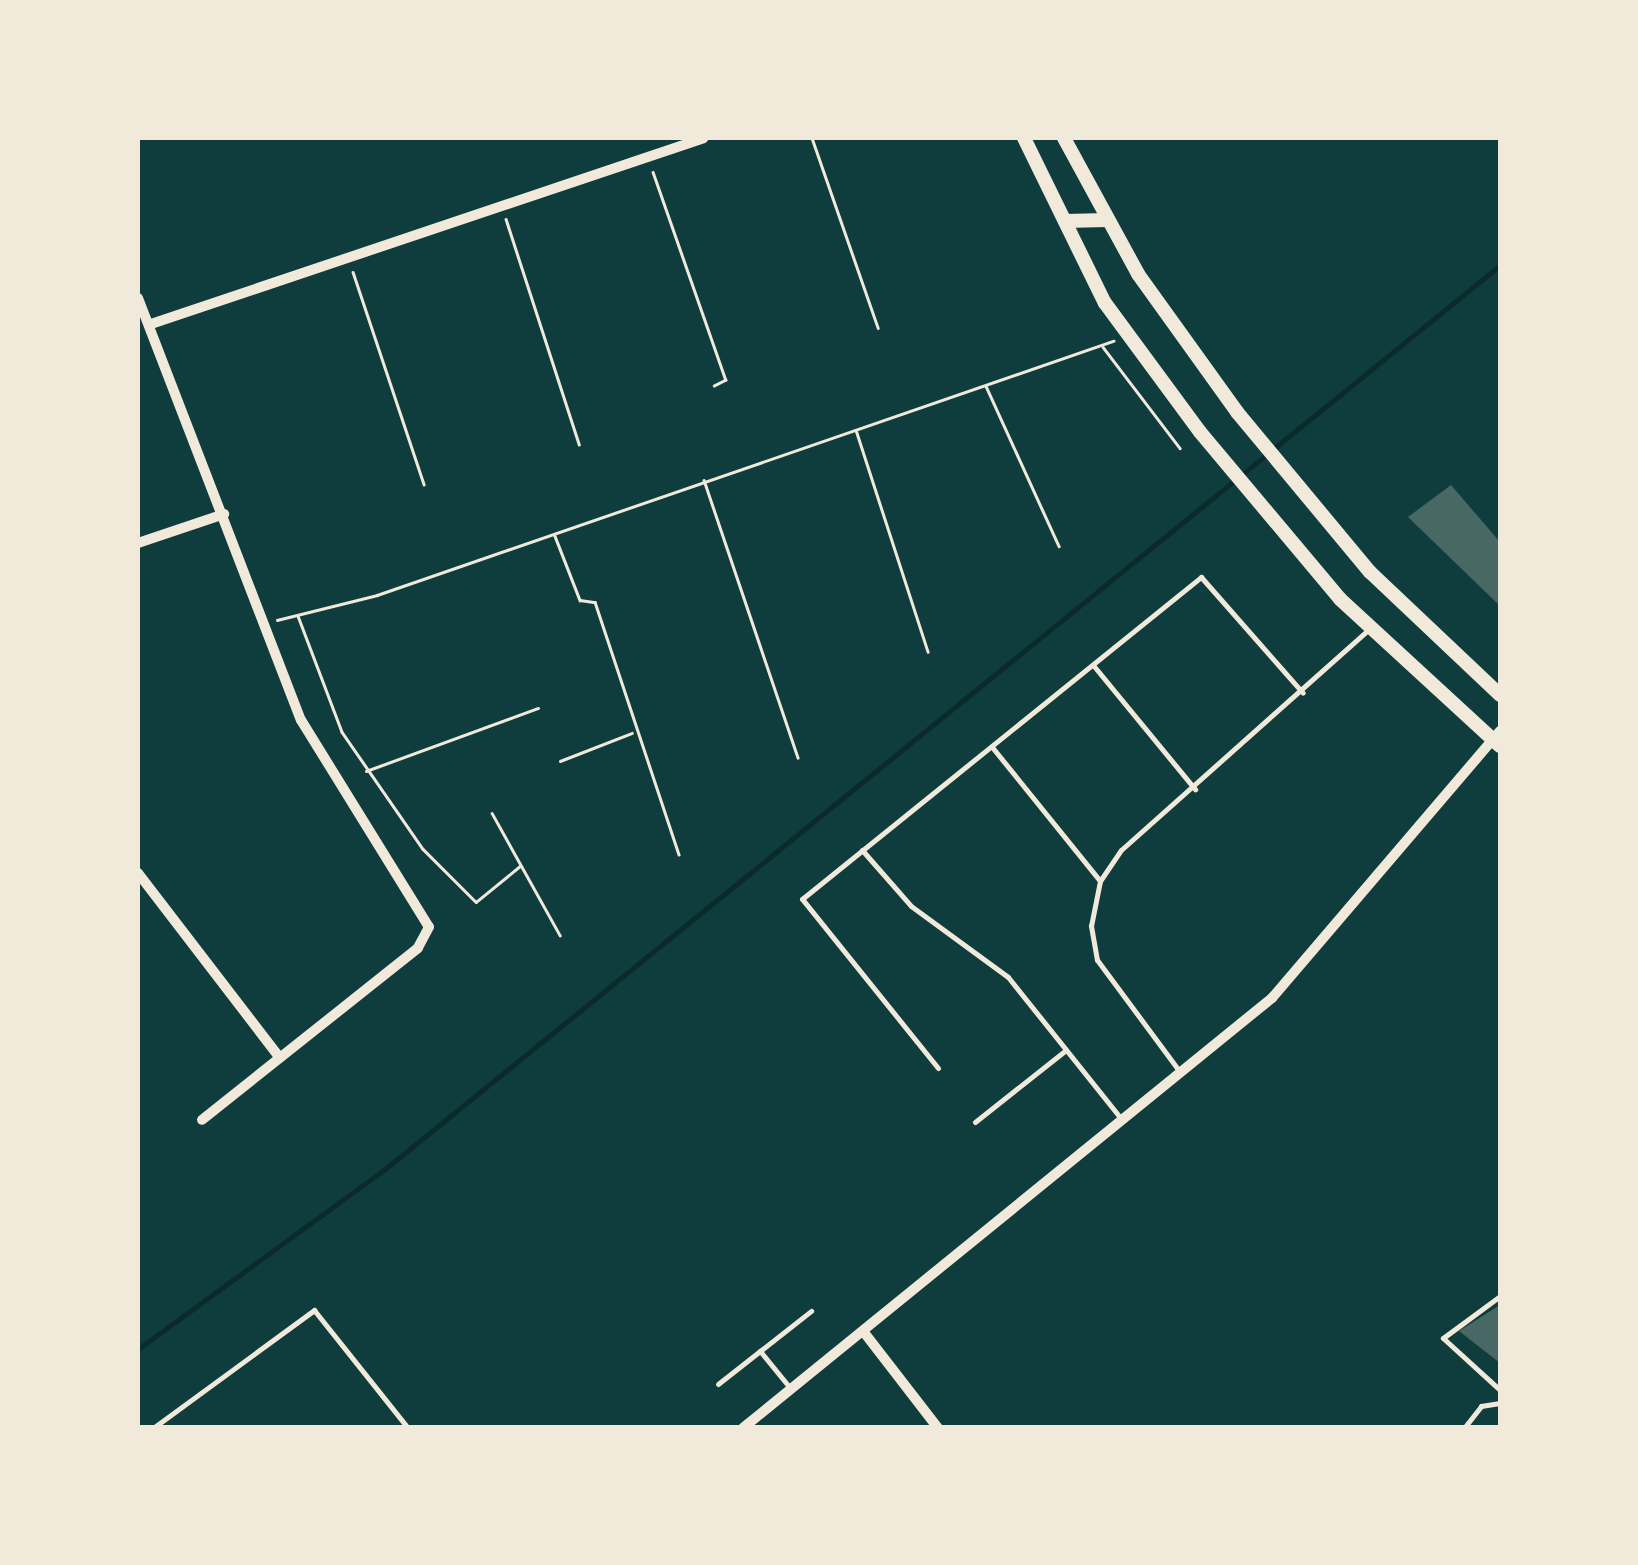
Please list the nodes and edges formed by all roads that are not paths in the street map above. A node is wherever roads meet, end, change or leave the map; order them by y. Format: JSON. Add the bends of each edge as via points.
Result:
{"nodes":[{"id":1,"x":704,"y":138,"type":"edge"},
{"id":2,"x":1024,"y":138,"type":"edge"},
{"id":3,"x":1064,"y":138,"type":"edge"},
{"id":4,"x":1107,"y":220,"type":"junction"},
{"id":5,"x":1065,"y":221,"type":"junction"},
{"id":6,"x":138,"y":298,"type":"edge"},
{"id":7,"x":151,"y":324,"type":"junction"},
{"id":8,"x":224,"y":514,"type":"junction"},
{"id":9,"x":138,"y":543,"type":"edge"},
{"id":10,"x":1369,"y":629,"type":"junction"},
{"id":11,"x":1094,"y":665,"type":"junction"},
{"id":12,"x":1303,"y":693,"type":"junction"},
{"id":13,"x":1500,"y":695,"type":"edge"},
{"id":14,"x":1498,"y":739,"type":"edge"},
{"id":15,"x":992,"y":748,"type":"junction"},
{"id":16,"x":1195,"y":789,"type":"junction"},
{"id":17,"x":862,"y":850,"type":"junction"},
{"id":18,"x":138,"y":873,"type":"edge"},
{"id":19,"x":1100,"y":881,"type":"junction"},
{"id":20,"x":1066,"y":1050,"type":"junction"},
{"id":21,"x":280,"y":1058,"type":"junction"},
{"id":22,"x":938,"y":1068,"type":"dead end"},
{"id":23,"x":1182,"y":1074,"type":"junction"},
{"id":24,"x":202,"y":1120,"type":"dead end"},
{"id":25,"x":975,"y":1122,"type":"dead end"},
{"id":26,"x":1123,"y":1122,"type":"junction"},
{"id":27,"x":1500,"y":1296,"type":"edge"},
{"id":28,"x":811,"y":1310,"type":"dead end"},
{"id":29,"x":863,"y":1331,"type":"junction"},
{"id":30,"x":760,"y":1352,"type":"junction"},
{"id":31,"x":718,"y":1384,"type":"dead end"},
{"id":32,"x":791,"y":1388,"type":"junction"},
{"id":33,"x":1500,"y":1390,"type":"edge"},
{"id":34,"x":1500,"y":1403,"type":"edge"},
{"id":35,"x":152,"y":1428,"type":"edge"},
{"id":36,"x":408,"y":1428,"type":"edge"},
{"id":37,"x":743,"y":1428,"type":"edge"},
{"id":38,"x":938,"y":1428,"type":"edge"},
{"id":39,"x":1464,"y":1428,"type":"edge"}],
"edges":[{"from":1,"to":7,"type":"street"},
{"from":2,"to":5,"type":"main road"},
{"from":3,"to":4,"type":"main road"},
{"from":4,"to":5,"type":"main road"},
{"from":4,"to":13,"type":"main road","via":[[1293,483],[1370,572]]},
{"from":5,"to":10,"type":"main road","via":[[1125,332],[1260,507]]},
{"from":6,"to":7,"type":"street"},
{"from":7,"to":8,"type":"street"},
{"from":8,"to":9,"type":"street"},
{"from":8,"to":21,"type":"street","via":[[300,720],[430,927],[418,948]]},
{"from":10,"to":12,"type":"lane"},
{"from":10,"to":14,"type":"main road"},
{"from":11,"to":12,"type":"lane","via":[[1201,577]]},
{"from":11,"to":15,"type":"lane"},
{"from":11,"to":16,"type":"lane"},
{"from":12,"to":16,"type":"lane"},
{"from":14,"to":23,"type":"street","via":[[1321,951]]},
{"from":15,"to":17,"type":"lane"},
{"from":15,"to":19,"type":"lane"},
{"from":16,"to":19,"type":"lane","via":[[1121,850]]},
{"from":17,"to":20,"type":"lane","via":[[911,906],[994,963]]},
{"from":17,"to":22,"type":"lane","via":[[802,899]]},
{"from":18,"to":21,"type":"street"},
{"from":19,"to":23,"type":"lane","via":[[1091,926],[1097,960]]},
{"from":20,"to":25,"type":"lane"},
{"from":20,"to":26,"type":"lane"},
{"from":21,"to":24,"type":"street"},
{"from":23,"to":26,"type":"street"},
{"from":26,"to":29,"type":"street"},
{"from":27,"to":33,"type":"lane","via":[[1443,1338]]},
{"from":28,"to":30,"type":"lane"},
{"from":29,"to":32,"type":"street"},
{"from":29,"to":38,"type":"street"},
{"from":30,"to":31,"type":"lane"},
{"from":30,"to":32,"type":"lane"},
{"from":32,"to":37,"type":"street"},
{"from":34,"to":39,"type":"lane","via":[[1480,1406]]},
{"from":35,"to":36,"type":"lane","via":[[314,1310]]}]}
